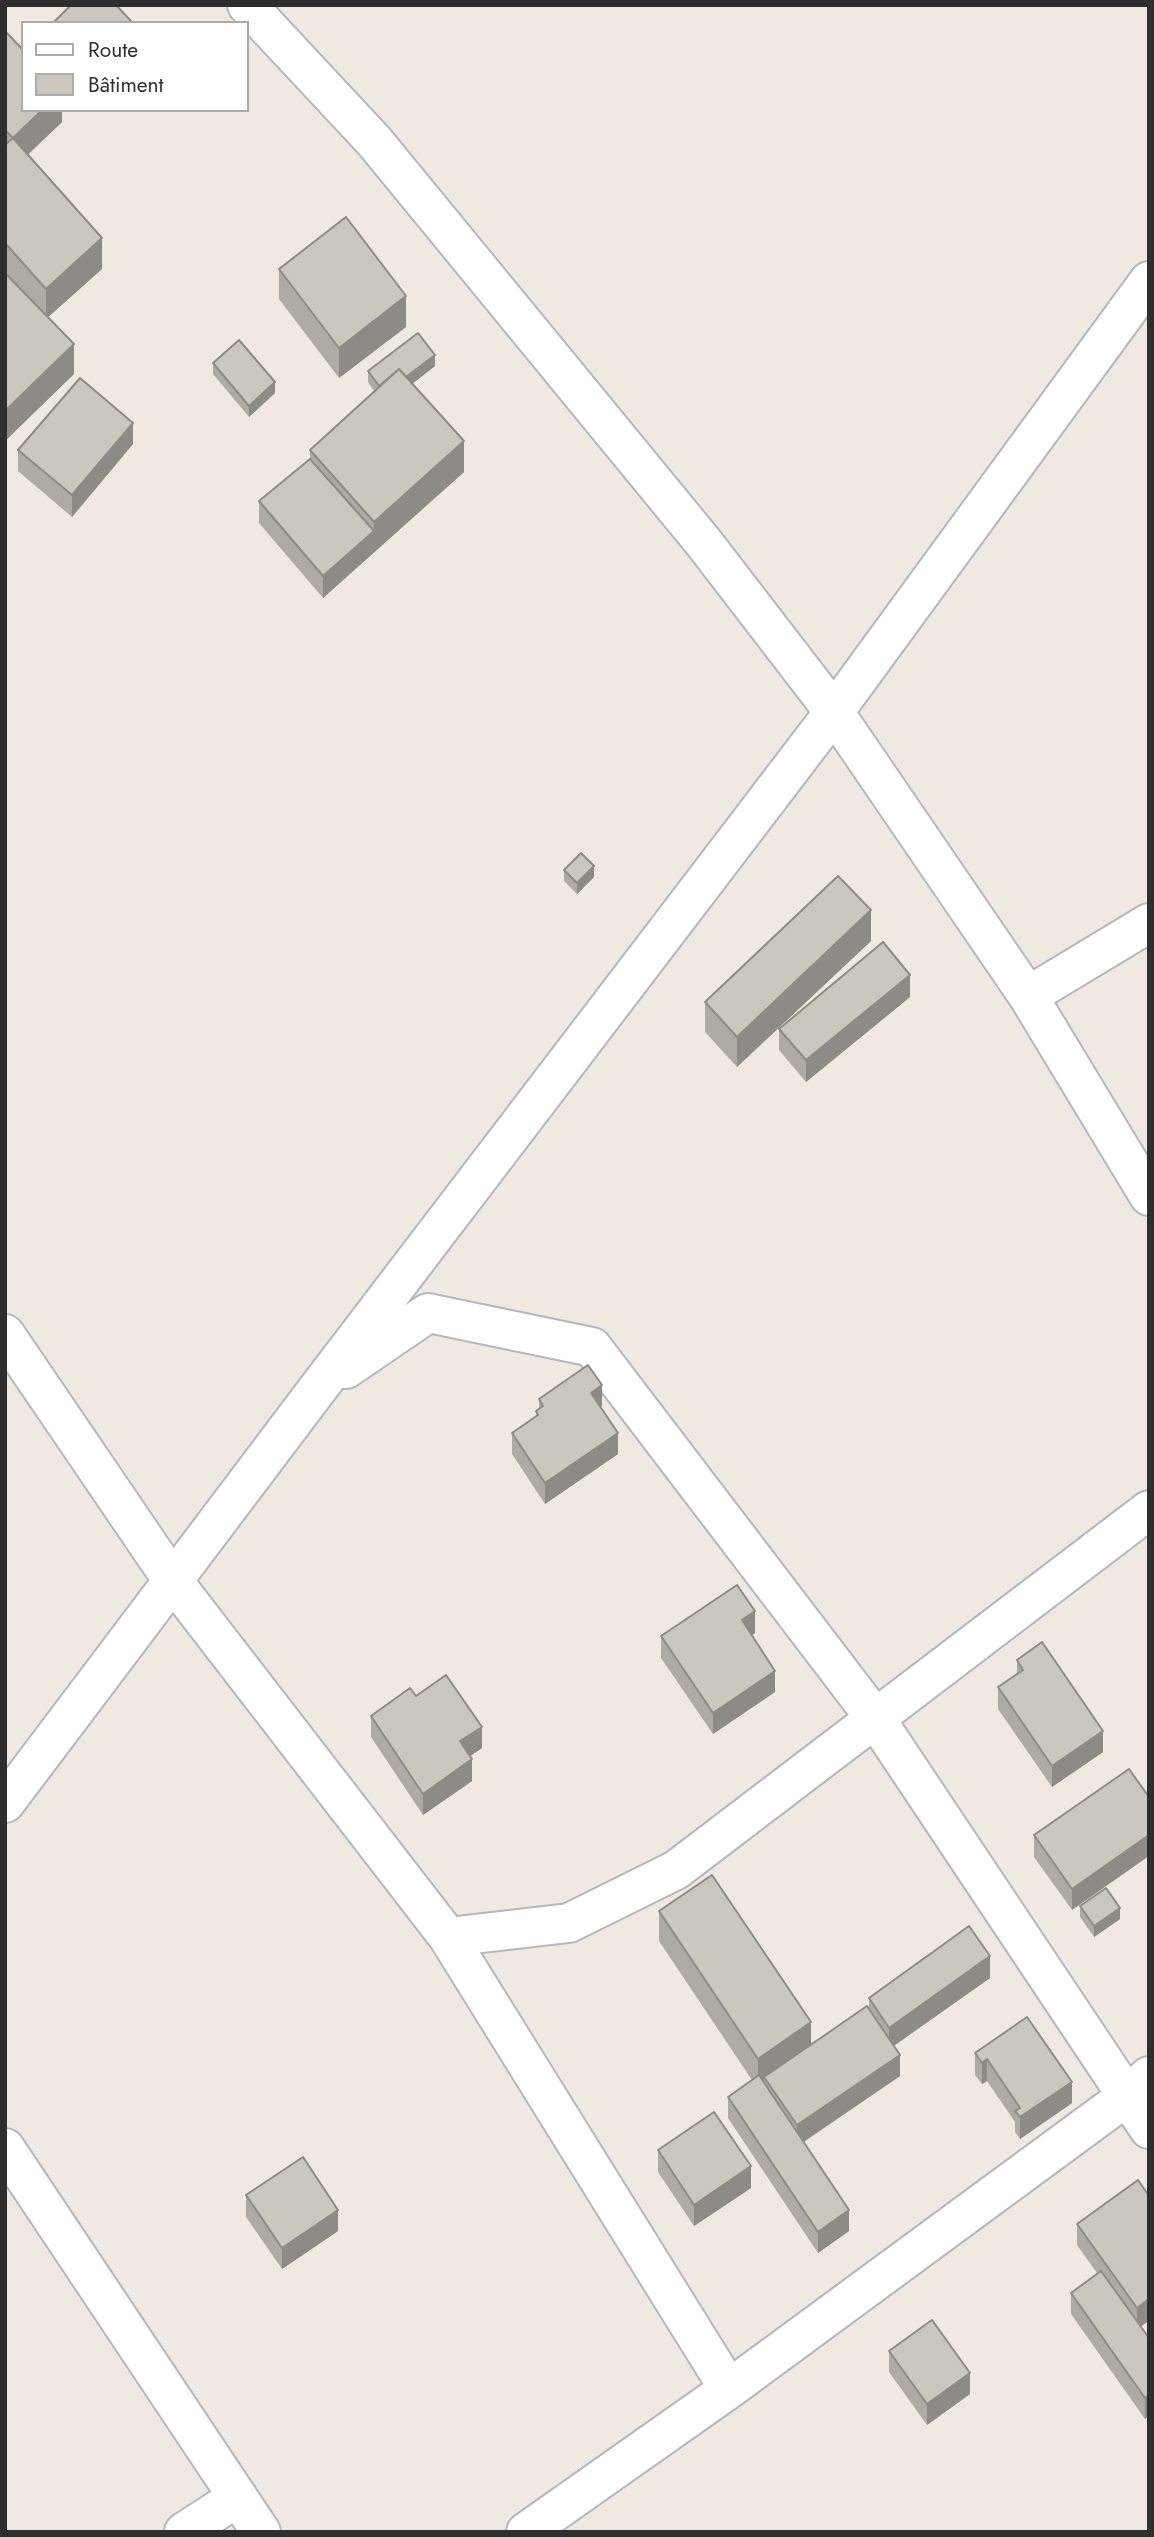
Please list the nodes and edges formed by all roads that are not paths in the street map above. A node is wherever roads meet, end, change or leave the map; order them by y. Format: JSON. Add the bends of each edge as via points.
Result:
{"nodes":[{"id":1,"x":247,"y":5,"type":"edge"},
{"id":2,"x":1149,"y":281,"type":"edge"},
{"id":3,"x":834,"y":712,"type":"junction"},
{"id":4,"x":1149,"y":923,"type":"edge"},
{"id":5,"x":1028,"y":996,"type":"junction"},
{"id":6,"x":1149,"y":1196,"type":"edge"},
{"id":7,"x":5,"y":1334,"type":"edge"},
{"id":8,"x":318,"y":1387,"type":"junction"},
{"id":9,"x":1149,"y":1510,"type":"edge"},
{"id":10,"x":173,"y":1581,"type":"junction"},
{"id":11,"x":875,"y":1718,"type":"junction"},
{"id":12,"x":5,"y":1803,"type":"edge"},
{"id":13,"x":448,"y":1937,"type":"junction"},
{"id":14,"x":1137,"y":2087,"type":"edge"},
{"id":15,"x":1149,"y":2129,"type":"edge"},
{"id":16,"x":5,"y":2148,"type":"edge"},
{"id":17,"x":729,"y":2389,"type":"junction"},
{"id":18,"x":239,"y":2497,"type":"junction"},
{"id":19,"x":184,"y":2532,"type":"edge"},
{"id":20,"x":261,"y":2532,"type":"edge"},
{"id":21,"x":526,"y":2532,"type":"edge"}],
"edges":[{"from":1,"to":3,"type":"street","via":[[374,141],[704,543]]},
{"from":2,"to":3,"type":"street"},
{"from":3,"to":5,"type":"street"},
{"from":3,"to":8,"type":"street"},
{"from":4,"to":5,"type":"street"},
{"from":5,"to":6,"type":"street"},
{"from":7,"to":10,"type":"street"},
{"from":8,"to":10,"type":"street"},
{"from":8,"to":11,"type":"street","via":[[428,1313],[592,1347]]},
{"from":9,"to":11,"type":"street"},
{"from":10,"to":12,"type":"street"},
{"from":10,"to":13,"type":"street"},
{"from":11,"to":13,"type":"street","via":[[676,1870],[569,1923]]},
{"from":11,"to":14,"type":"street"},
{"from":13,"to":17,"type":"street"},
{"from":14,"to":15,"type":"street"},
{"from":14,"to":17,"type":"street"},
{"from":16,"to":18,"type":"street"},
{"from":17,"to":21,"type":"street"},
{"from":18,"to":19,"type":"street"},
{"from":18,"to":20,"type":"street"}]}
